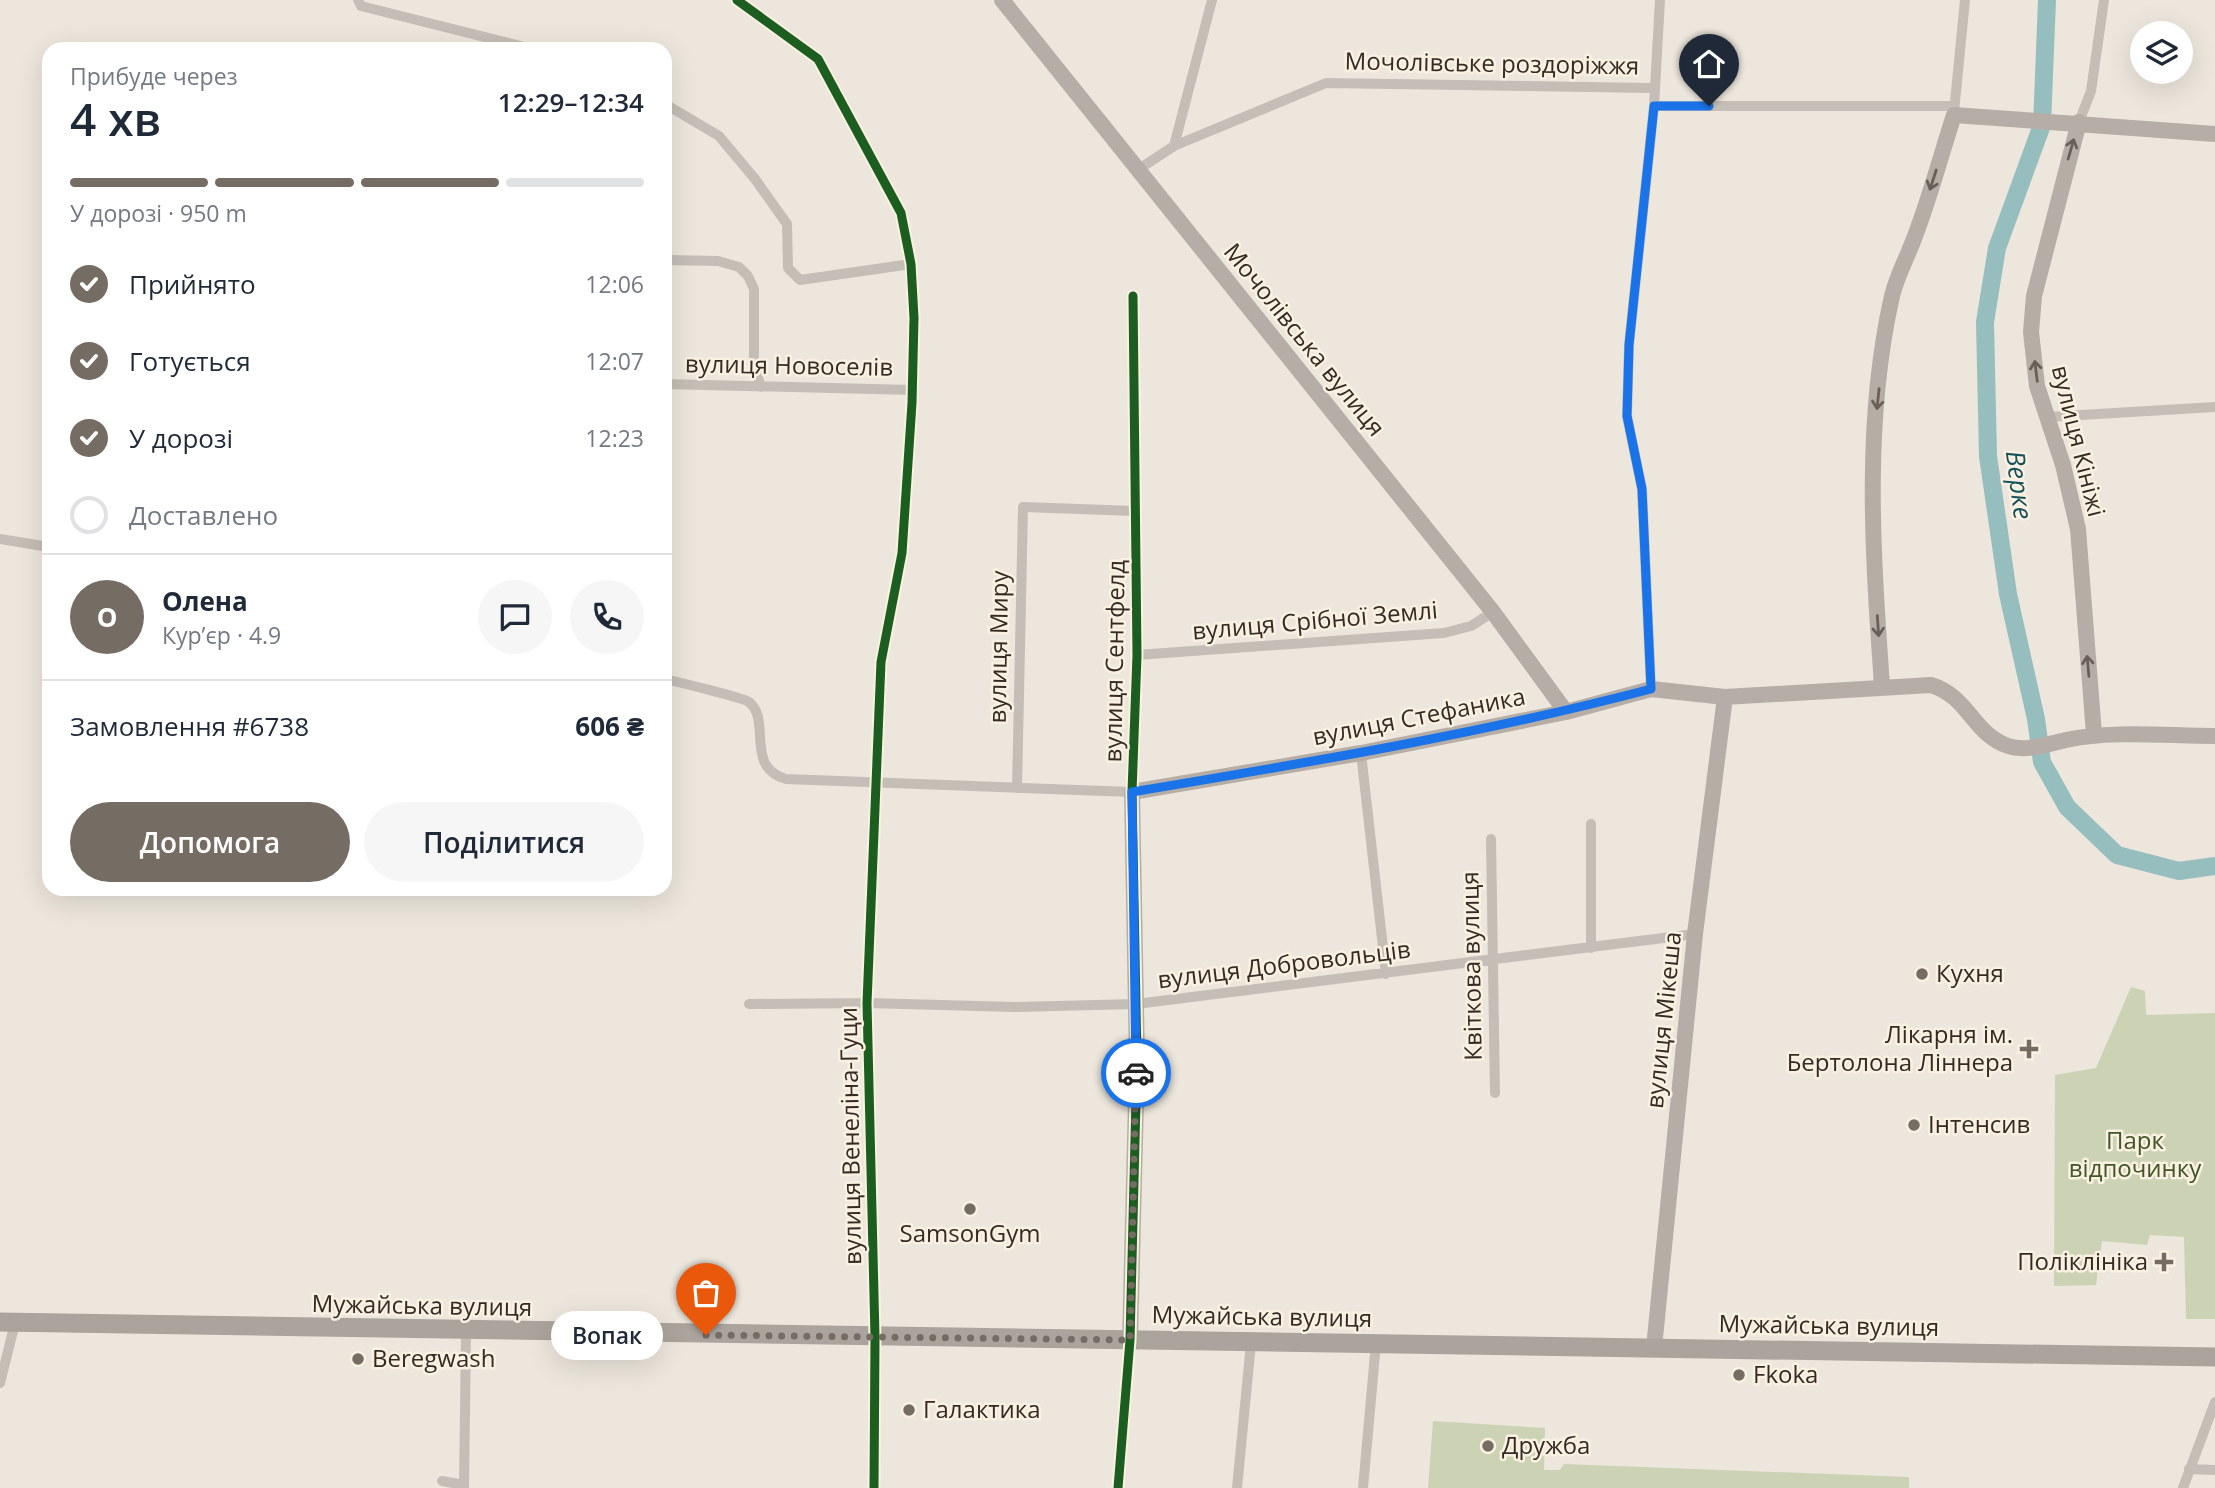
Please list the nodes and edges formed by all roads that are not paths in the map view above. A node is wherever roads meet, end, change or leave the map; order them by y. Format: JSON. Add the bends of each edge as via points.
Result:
{"nodes":[{"id":1,"x":358,"y":0,"type":"edge"},
{"id":2,"x":737,"y":0,"type":"edge"},
{"id":3,"x":1002,"y":0,"type":"edge"},
{"id":4,"x":1212,"y":0,"type":"edge"},
{"id":5,"x":1660,"y":0,"type":"edge"},
{"id":6,"x":1965,"y":0,"type":"edge"},
{"id":7,"x":2104,"y":0,"type":"edge"},
{"id":8,"x":505,"y":42,"type":"edge"},
{"id":9,"x":1653,"y":88,"type":"junction"},
{"id":10,"x":1654,"y":106,"type":"junction"},
{"id":11,"x":672,"y":108,"type":"edge"},
{"id":12,"x":1954,"y":110,"type":"junction"},
{"id":13,"x":2079,"y":122,"type":"junction"},
{"id":14,"x":2215,"y":134,"type":"edge"},
{"id":15,"x":1174,"y":146,"type":"junction"},
{"id":16,"x":1139,"y":169,"type":"junction"},
{"id":17,"x":672,"y":260,"type":"edge"},
{"id":18,"x":911,"y":264,"type":"junction"},
{"id":19,"x":1133,"y":296,"type":"dead end"},
{"id":20,"x":672,"y":384,"type":"edge"},
{"id":21,"x":761,"y":387,"type":"junction"},
{"id":22,"x":912,"y":390,"type":"junction"},
{"id":23,"x":2215,"y":407,"type":"edge"},
{"id":24,"x":2047,"y":417,"type":"junction"},
{"id":25,"x":1135,"y":511,"type":"junction"},
{"id":26,"x":0,"y":539,"type":"edge"},
{"id":27,"x":42,"y":546,"type":"edge"},
{"id":28,"x":1493,"y":612,"type":"junction"},
{"id":29,"x":1137,"y":655,"type":"junction"},
{"id":30,"x":672,"y":680,"type":"edge"},
{"id":31,"x":1882,"y":686,"type":"junction"},
{"id":32,"x":1651,"y":689,"type":"junction"},
{"id":33,"x":1724,"y":697,"type":"junction"},
{"id":34,"x":1566,"y":712,"type":"junction"},
{"id":35,"x":2094,"y":734,"type":"junction"},
{"id":36,"x":2215,"y":736,"type":"edge"},
{"id":37,"x":1361,"y":753,"type":"junction"},
{"id":38,"x":879,"y":783,"type":"junction"},
{"id":39,"x":1017,"y":788,"type":"junction"},
{"id":40,"x":1132,"y":792,"type":"junction"},
{"id":41,"x":1591,"y":824,"type":"dead end"},
{"id":42,"x":1491,"y":839,"type":"dead end"},
{"id":43,"x":1695,"y":934,"type":"junction"},
{"id":44,"x":1591,"y":947,"type":"junction"},
{"id":45,"x":1492,"y":961,"type":"junction"},
{"id":46,"x":1386,"y":974,"type":"junction"},
{"id":47,"x":867,"y":1003,"type":"junction"},
{"id":48,"x":749,"y":1004,"type":"dead end"},
{"id":49,"x":1136,"y":1004,"type":"junction"},
{"id":50,"x":1495,"y":1093,"type":"dead end"},
{"id":51,"x":7,"y":1322,"type":"edge"},
{"id":52,"x":466,"y":1331,"type":"junction"},
{"id":53,"x":875,"y":1337,"type":"junction"},
{"id":54,"x":1130,"y":1340,"type":"junction"},
{"id":55,"x":1251,"y":1343,"type":"junction"},
{"id":56,"x":1376,"y":1343,"type":"junction"},
{"id":57,"x":1654,"y":1348,"type":"junction"},
{"id":58,"x":2215,"y":1357,"type":"edge"},
{"id":59,"x":0,"y":1384,"type":"edge"},
{"id":60,"x":2215,"y":1402,"type":"edge"},
{"id":61,"x":2189,"y":1469,"type":"junction"},
{"id":62,"x":2215,"y":1469,"type":"edge"},
{"id":63,"x":442,"y":1481,"type":"dead end"},
{"id":64,"x":464,"y":1486,"type":"edge"},
{"id":65,"x":874,"y":1488,"type":"edge"},
{"id":66,"x":1118,"y":1488,"type":"edge"},
{"id":67,"x":1237,"y":1488,"type":"edge"},
{"id":68,"x":1363,"y":1488,"type":"edge"},
{"id":69,"x":2183,"y":1488,"type":"edge"}],
"edges":[{"from":1,"to":8,"type":"street","via":[[361,6]]},
{"from":2,"to":18,"type":"street","name":"вулиця Венеліна-Гуци","via":[[818,59],[901,213]]},
{"from":3,"to":16,"type":"street","name":"Мочолівська вулиця"},
{"from":4,"to":15,"type":"street"},
{"from":5,"to":9,"type":"street"},
{"from":6,"to":12,"type":"street"},
{"from":7,"to":13,"type":"street","name":"вулиця Кініжі","via":[[2091,91]]},
{"from":9,"to":10,"type":"street"},
{"from":9,"to":15,"type":"street","name":"Мочолівське роздоріжжя","via":[[1326,83]]},
{"from":10,"to":12,"type":"street","name":"Мочолівське роздоріжжя"},
{"from":10,"to":32,"type":"street","via":[[1629,345],[1627,416],[1642,489]]},
{"from":11,"to":18,"type":"street","via":[[719,136],[755,179],[787,224],[788,268],[800,280]]},
{"from":12,"to":13,"type":"street","via":[[2050,124]]},
{"from":12,"to":31,"type":"street","one_way":true,"via":[[1893,293],[1884,342],[1871,458]]},
{"from":13,"to":14,"type":"street"},
{"from":24,"to":13,"type":"street","name":"вулиця Кініжі","one_way":true,"via":[[2037,386],[2031,332],[2034,296]]},
{"from":15,"to":16,"type":"street","name":"Мочолівське роздоріжжя"},
{"from":16,"to":28,"type":"street","name":"Мочолівська вулиця"},
{"from":17,"to":21,"type":"street","via":[[718,261],[739,267],[748,276],[754,289],[754,366]]},
{"from":18,"to":22,"type":"street","name":"вулиця Венеліна-Гуци"},
{"from":19,"to":25,"type":"street","name":"вулиця Сентфелд"},
{"from":20,"to":21,"type":"street","name":"вулиця Новоселів"},
{"from":21,"to":22,"type":"street","name":"вулиця Новоселів"},
{"from":22,"to":38,"type":"street","name":"вулиця Венеліна-Гуци","via":[[902,553],[881,662]]},
{"from":23,"to":24,"type":"street"},
{"from":35,"to":24,"type":"street","name":"вулиця Кініжі","one_way":true,"via":[[2078,530]]},
{"from":25,"to":29,"type":"street","name":"вулиця Сентфелд"},
{"from":25,"to":39,"type":"street","name":"вулиця Миру","via":[[1023,507]]},
{"from":26,"to":27,"type":"street"},
{"from":28,"to":29,"type":"street","name":"вулиця Срібної Землі","via":[[1471,626],[1444,633]]},
{"from":28,"to":34,"type":"street","name":"Мочолівська вулиця"},
{"from":29,"to":40,"type":"street","name":"вулиця Сентфелд"},
{"from":30,"to":38,"type":"street","name":"вулиця Стефаника","via":[[746,699],[756,709],[761,752],[776,776]]},
{"from":31,"to":33,"type":"street","name":"вулиця Стефаника"},
{"from":31,"to":35,"type":"street","name":"вулиця Стефаника","via":[[1931,685],[1947,690],[1996,740],[2010,747]]},
{"from":32,"to":33,"type":"street","name":"вулиця Стефаника"},
{"from":32,"to":34,"type":"street","name":"вулиця Стефаника"},
{"from":33,"to":43,"type":"street","name":"вулиця Мікеша"},
{"from":34,"to":37,"type":"street","name":"вулиця Стефаника"},
{"from":35,"to":36,"type":"street","name":"вулиця Стефаника"},
{"from":37,"to":40,"type":"street","name":"вулиця Стефаника"},
{"from":37,"to":46,"type":"street"},
{"from":38,"to":39,"type":"street","name":"вулиця Стефаника"},
{"from":38,"to":47,"type":"street","name":"вулиця Венеліна-Гуци"},
{"from":39,"to":40,"type":"street","name":"вулиця Стефаника"},
{"from":40,"to":49,"type":"street","name":"вулиця Сентфелд"},
{"from":41,"to":44,"type":"street"},
{"from":42,"to":45,"type":"street","name":"Квіткова вулиця"},
{"from":43,"to":44,"type":"street","name":"вулиця Добровольців"},
{"from":43,"to":57,"type":"street","name":"вулиця Мікеша"},
{"from":44,"to":45,"type":"street","name":"вулиця Добровольців"},
{"from":45,"to":46,"type":"street","name":"вулиця Добровольців"},
{"from":45,"to":50,"type":"street","name":"Квіткова вулиця"},
{"from":46,"to":49,"type":"street","name":"вулиця Добровольців"},
{"from":47,"to":48,"type":"street","name":"вулиця Добровольців"},
{"from":47,"to":49,"type":"street","name":"вулиця Добровольців"},
{"from":47,"to":53,"type":"street","name":"вулиця Венеліна-Гуци"},
{"from":49,"to":54,"type":"street","name":"вулиця Сентфелд"},
{"from":51,"to":52,"type":"highway","name":"Мужайська вулиця"},
{"from":51,"to":59,"type":"street"},
{"from":52,"to":53,"type":"highway","name":"Мужайська вулиця"},
{"from":52,"to":64,"type":"street"},
{"from":53,"to":54,"type":"highway","name":"Мужайська вулиця"},
{"from":53,"to":65,"type":"street","name":"вулиця Венеліна-Гуци"},
{"from":54,"to":55,"type":"highway","name":"Мужайська вулиця"},
{"from":54,"to":66,"type":"street","name":"вулиця Сентфелд"},
{"from":55,"to":56,"type":"highway","name":"Мужайська вулиця"},
{"from":55,"to":67,"type":"street"},
{"from":56,"to":57,"type":"highway","name":"Мужайська вулиця"},
{"from":56,"to":68,"type":"street"},
{"from":57,"to":58,"type":"highway","name":"Мужайська вулиця"},
{"from":60,"to":61,"type":"street"},
{"from":61,"to":62,"type":"street"},
{"from":61,"to":69,"type":"street"},
{"from":63,"to":64,"type":"street"}]}
